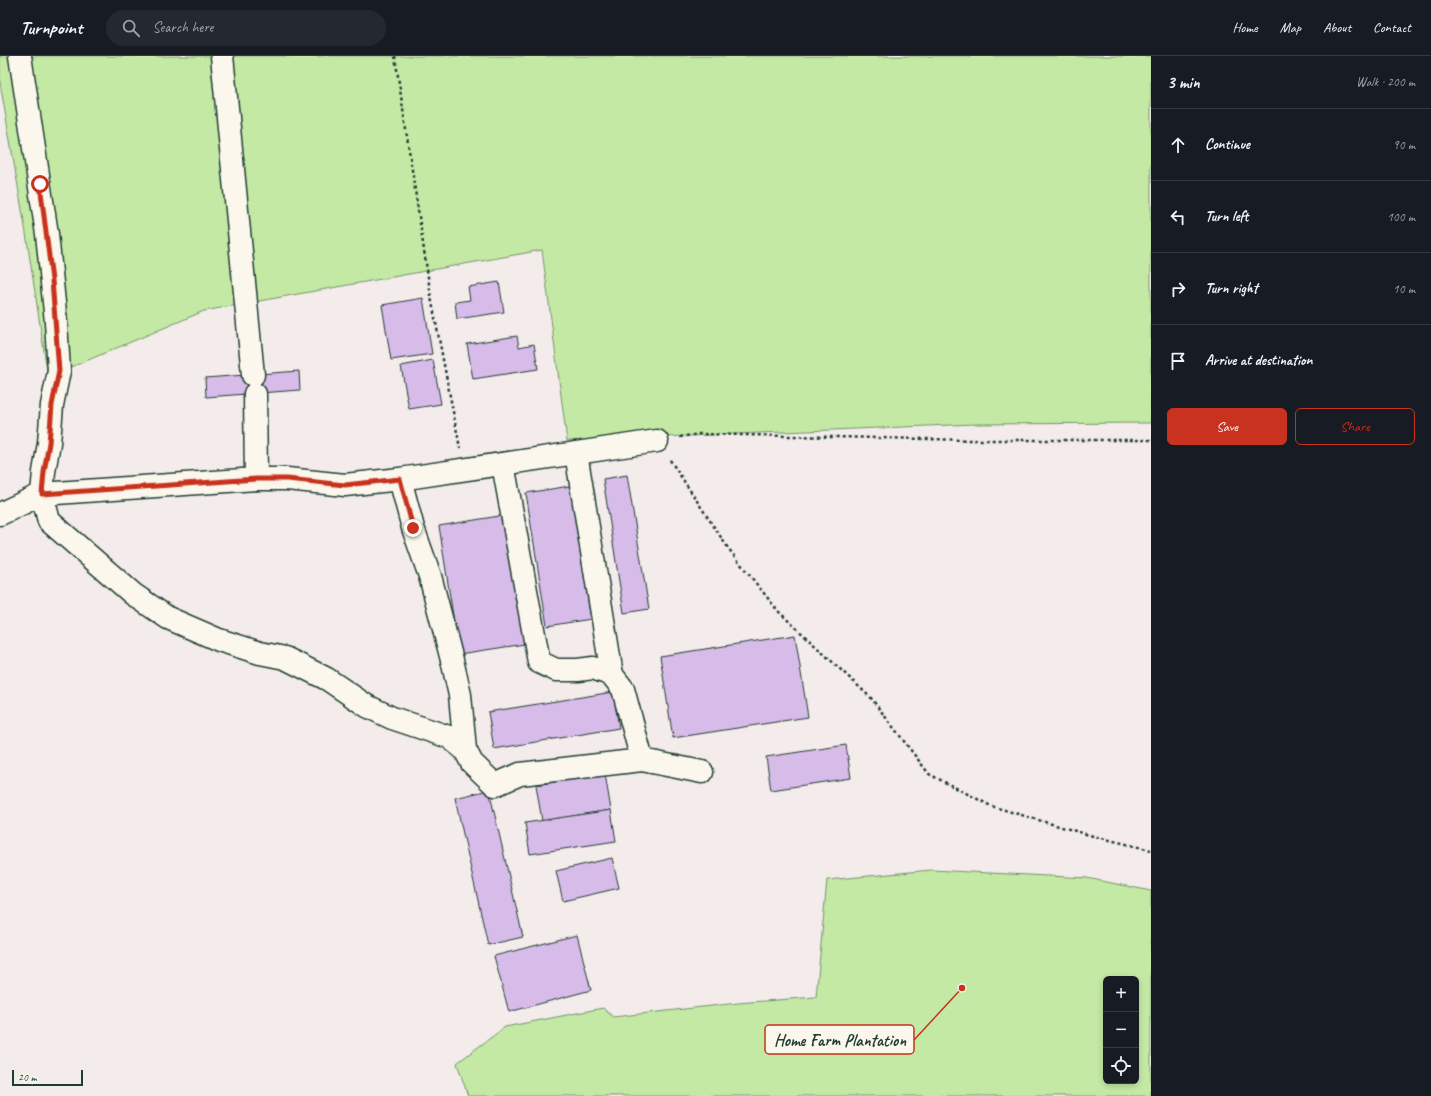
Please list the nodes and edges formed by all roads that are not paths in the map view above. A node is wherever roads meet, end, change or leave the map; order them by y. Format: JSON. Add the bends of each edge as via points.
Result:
{"nodes":[{"id":1,"x":20,"y":56,"type":"edge"},
{"id":2,"x":222,"y":56,"type":"edge"},
{"id":3,"x":657,"y":441,"type":"road end"},
{"id":4,"x":576,"y":453,"type":"junction"},
{"id":5,"x":502,"y":464,"type":"junction"},
{"id":6,"x":256,"y":479,"type":"junction"},
{"id":7,"x":400,"y":479,"type":"junction"},
{"id":8,"x":42,"y":494,"type":"junction"},
{"id":9,"x":0,"y":514,"type":"edge"},
{"id":10,"x":612,"y":675,"type":"junction"},
{"id":11,"x":465,"y":750,"type":"junction"},
{"id":12,"x":642,"y":760,"type":"junction"},
{"id":13,"x":702,"y":772,"type":"dead end"}],
"edges":[{"from":1,"to":8,"type":"lane","via":[[47,234],[59,371],[52,405]]},
{"from":2,"to":6,"type":"lane","via":[[254,384]]},
{"from":3,"to":4,"type":"lane"},
{"from":4,"to":5,"type":"lane"},
{"from":4,"to":10,"type":"lane"},
{"from":5,"to":7,"type":"lane"},
{"from":5,"to":10,"type":"lane","via":[[539,662],[556,670],[593,668]]},
{"from":6,"to":7,"type":"lane","via":[[287,479],[345,485]]},
{"from":6,"to":8,"type":"lane"},
{"from":7,"to":11,"type":"lane","via":[[413,528],[432,582],[452,660],[460,695]]},
{"from":8,"to":9,"type":"lane"},
{"from":8,"to":11,"type":"lane","via":[[49,521],[133,594],[168,618],[219,640],[285,658],[327,679],[367,706],[392,718],[449,737]]},
{"from":10,"to":12,"type":"lane","via":[[623,689]]},
{"from":11,"to":12,"type":"lane","via":[[472,762],[495,786],[520,774]]},
{"from":12,"to":13,"type":"lane"}]}
